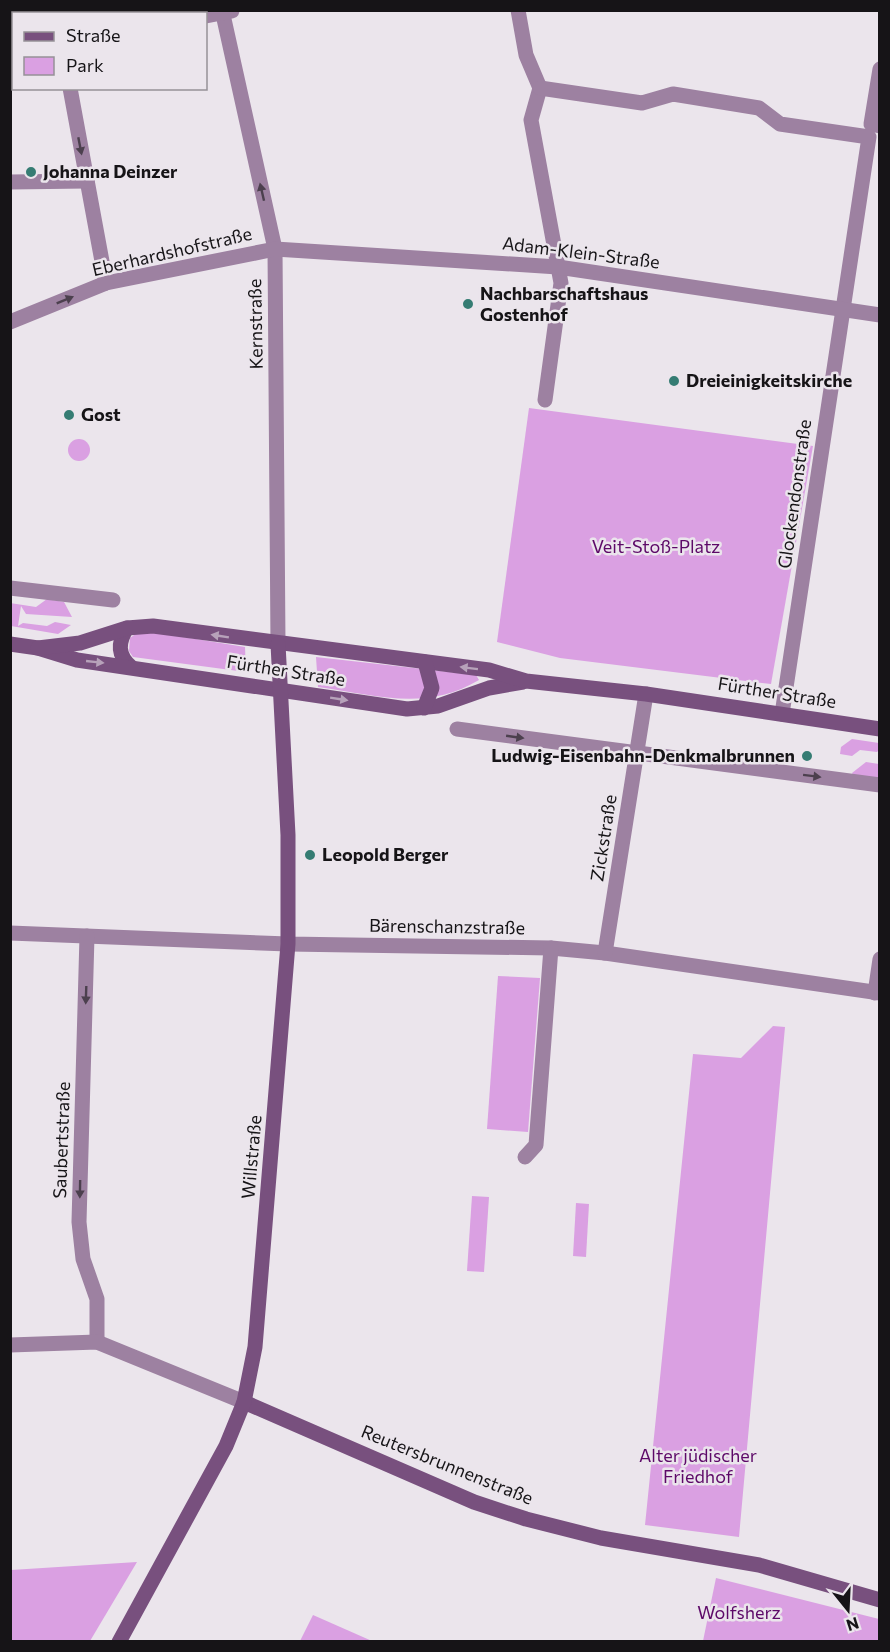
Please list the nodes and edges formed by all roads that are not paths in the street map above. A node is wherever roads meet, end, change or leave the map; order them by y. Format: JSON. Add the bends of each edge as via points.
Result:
{"nodes":[{"id":1,"x":518,"y":10,"type":"edge"},
{"id":2,"x":225,"y":11,"type":"edge"},
{"id":3,"x":207,"y":16,"type":"edge"},
{"id":4,"x":879,"y":69,"type":"edge"},
{"id":5,"x":540,"y":88,"type":"junction"},
{"id":6,"x":70,"y":90,"type":"edge"},
{"id":7,"x":873,"y":129,"type":"edge"},
{"id":8,"x":87,"y":181,"type":"junction"},
{"id":9,"x":10,"y":182,"type":"edge"},
{"id":10,"x":275,"y":249,"type":"junction"},
{"id":11,"x":558,"y":267,"type":"junction"},
{"id":12,"x":106,"y":284,"type":"junction"},
{"id":13,"x":842,"y":310,"type":"junction"},
{"id":14,"x":879,"y":315,"type":"edge"},
{"id":15,"x":10,"y":322,"type":"edge"},
{"id":16,"x":545,"y":400,"type":"dead end"},
{"id":17,"x":10,"y":588,"type":"edge"},
{"id":18,"x":113,"y":600,"type":"dead end"},
{"id":19,"x":127,"y":628,"type":"junction"},
{"id":20,"x":10,"y":644,"type":"edge"},
{"id":21,"x":278,"y":644,"type":"junction"},
{"id":22,"x":38,"y":648,"type":"junction"},
{"id":23,"x":424,"y":663,"type":"junction"},
{"id":24,"x":131,"y":667,"type":"junction"},
{"id":25,"x":526,"y":681,"type":"junction"},
{"id":26,"x":281,"y":690,"type":"junction"},
{"id":27,"x":646,"y":694,"type":"junction"},
{"id":28,"x":424,"y":708,"type":"junction"},
{"id":29,"x":782,"y":714,"type":"junction"},
{"id":30,"x":457,"y":729,"type":"dead end"},
{"id":31,"x":879,"y":729,"type":"edge"},
{"id":32,"x":638,"y":753,"type":"junction"},
{"id":33,"x":879,"y":785,"type":"edge"},
{"id":34,"x":10,"y":933,"type":"edge"},
{"id":35,"x":87,"y":936,"type":"junction"},
{"id":36,"x":288,"y":944,"type":"junction"},
{"id":37,"x":550,"y":948,"type":"junction"},
{"id":38,"x":605,"y":953,"type":"junction"},
{"id":39,"x":879,"y":959,"type":"edge"},
{"id":40,"x":877,"y":993,"type":"edge"},
{"id":41,"x":525,"y":1157,"type":"dead end"},
{"id":42,"x":97,"y":1342,"type":"junction"},
{"id":43,"x":10,"y":1346,"type":"edge"},
{"id":44,"x":244,"y":1402,"type":"junction"},
{"id":45,"x":879,"y":1600,"type":"edge"},
{"id":46,"x":119,"y":1641,"type":"edge"}],
"edges":[{"from":1,"to":5,"type":"street","via":[[525,55]]},
{"from":2,"to":3,"type":"street"},
{"from":10,"to":2,"type":"street","name":"Kernstraße","one_way":true},
{"from":4,"to":7,"type":"street","name":"Glockendonstraße"},
{"from":5,"to":7,"type":"street","via":[[642,103],[674,94],[759,108],[780,124]]},
{"from":5,"to":11,"type":"street","via":[[531,120]]},
{"from":6,"to":8,"type":"street","one_way":true},
{"from":7,"to":13,"type":"street","name":"Glockendonstraße"},
{"from":8,"to":9,"type":"street"},
{"from":8,"to":12,"type":"street"},
{"from":10,"to":11,"type":"street","name":"Adam-Klein-Straße"},
{"from":10,"to":12,"type":"street","name":"Eberhardshofstraße"},
{"from":10,"to":21,"type":"street","name":"Kernstraße"},
{"from":11,"to":13,"type":"street","name":"Adam-Klein-Straße"},
{"from":11,"to":16,"type":"street","via":[[561,283]]},
{"from":15,"to":12,"type":"street","name":"Eberhardshofstraße","one_way":true},
{"from":13,"to":14,"type":"street","name":"Adam-Klein-Straße"},
{"from":13,"to":29,"type":"street","name":"Glockendonstraße"},
{"from":17,"to":18,"type":"street"},
{"from":21,"to":19,"type":"street","name":"Fürther Straße","one_way":true,"via":[[153,626]]},
{"from":19,"to":22,"type":"street","name":"Fürther Straße","via":[[89,642]]},
{"from":19,"to":24,"type":"street","via":[[120,648]]},
{"from":20,"to":22,"type":"street","name":"Fürther Straße"},
{"from":21,"to":23,"type":"street","name":"Fürther Straße"},
{"from":21,"to":26,"type":"street","name":"Willstraße"},
{"from":22,"to":24,"type":"street","name":"Fürther Straße","one_way":true,"via":[[77,660]]},
{"from":25,"to":23,"type":"street","name":"Fürther Straße","one_way":true,"via":[[489,670]]},
{"from":23,"to":28,"type":"street","via":[[432,688]]},
{"from":24,"to":26,"type":"street","name":"Fürther Straße"},
{"from":25,"to":27,"type":"street","name":"Fürther Straße"},
{"from":25,"to":28,"type":"street","name":"Fürther Straße"},
{"from":26,"to":28,"type":"street","name":"Fürther Straße","one_way":true,"via":[[407,709]]},
{"from":26,"to":36,"type":"street","name":"Willstraße","via":[[288,835]]},
{"from":27,"to":29,"type":"street","name":"Fürther Straße"},
{"from":27,"to":32,"type":"street","name":"Zickstraße"},
{"from":29,"to":31,"type":"street","name":"Fürther Straße"},
{"from":30,"to":32,"type":"street","one_way":true},
{"from":32,"to":33,"type":"street","one_way":true},
{"from":32,"to":38,"type":"street","name":"Zickstraße"},
{"from":34,"to":35,"type":"street","name":"Bärenschanzstraße"},
{"from":35,"to":36,"type":"street","name":"Bärenschanzstraße"},
{"from":35,"to":42,"type":"street","name":"Saubertstraße","one_way":true,"via":[[79,1222],[83,1259],[97,1299]]},
{"from":36,"to":37,"type":"street","name":"Bärenschanzstraße"},
{"from":36,"to":44,"type":"street","name":"Willstraße","via":[[259,1317]]},
{"from":37,"to":38,"type":"street","name":"Bärenschanzstraße"},
{"from":37,"to":41,"type":"street","via":[[536,1145]]},
{"from":38,"to":40,"type":"street","name":"Bärenschanzstraße"},
{"from":39,"to":40,"type":"street"},
{"from":42,"to":43,"type":"street","name":"Reutersbrunnenstraße"},
{"from":42,"to":44,"type":"street","name":"Reutersbrunnenstraße"},
{"from":44,"to":45,"type":"street","name":"Reutersbrunnenstraße","via":[[464,1497],[526,1519],[601,1538],[759,1565]]},
{"from":44,"to":46,"type":"street","name":"Willstraße","via":[[216,1467]]}]}
